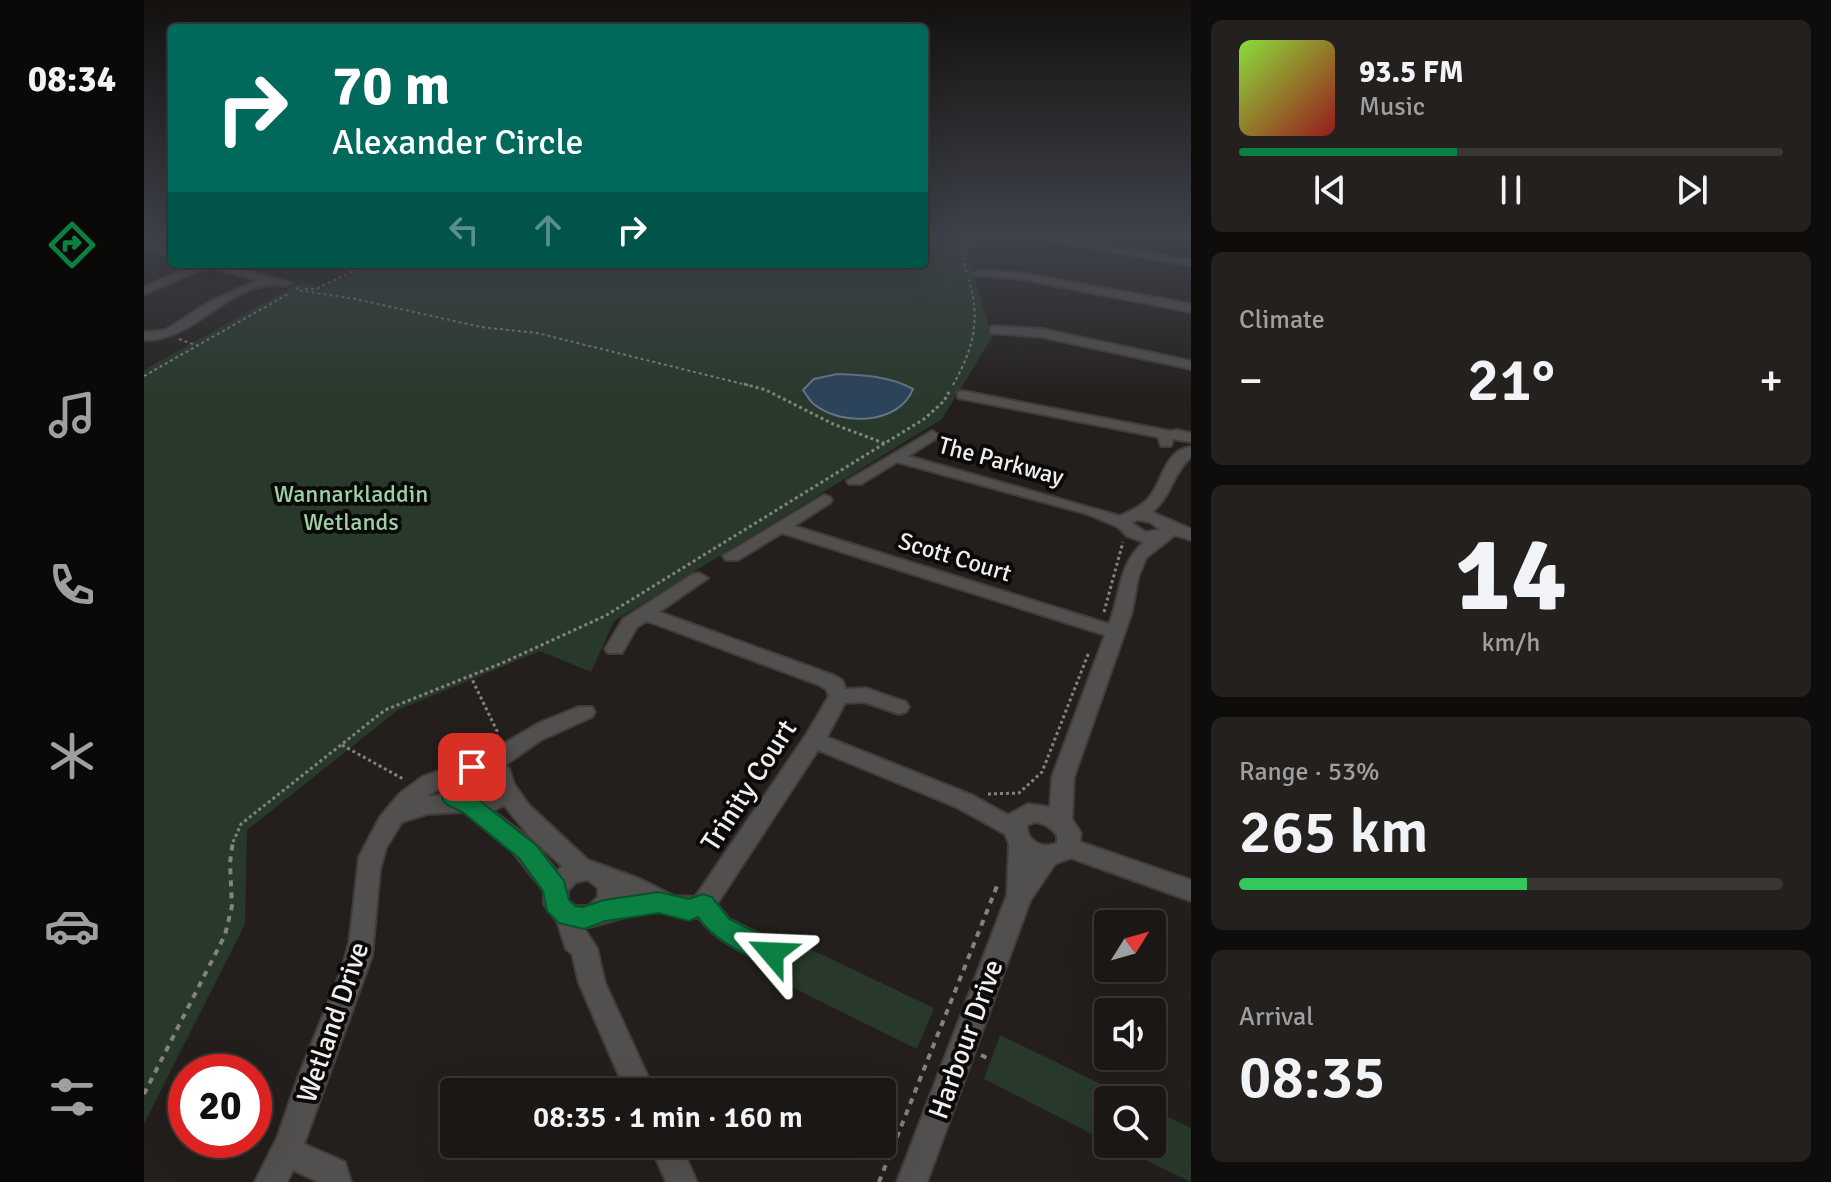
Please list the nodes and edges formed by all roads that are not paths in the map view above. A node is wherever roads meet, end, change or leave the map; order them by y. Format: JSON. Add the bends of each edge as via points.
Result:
{"nodes":[{"id":1,"x":245,"y":290,"type":"edge"},
{"id":2,"x":1096,"y":290,"type":"edge"},
{"id":3,"x":1191,"y":308,"type":"edge"},
{"id":4,"x":995,"y":330,"type":"dead end"},
{"id":5,"x":144,"y":336,"type":"edge"},
{"id":6,"x":1191,"y":365,"type":"edge"},
{"id":7,"x":962,"y":395,"type":"dead end"},
{"id":8,"x":932,"y":435,"type":"dead end"},
{"id":9,"x":1180,"y":442,"type":"edge"},
{"id":10,"x":891,"y":450,"type":"junction"},
{"id":11,"x":855,"y":481,"type":"dead end"},
{"id":12,"x":824,"y":500,"type":"dead end"},
{"id":13,"x":1157,"y":500,"type":"junction"},
{"id":14,"x":781,"y":527,"type":"junction"},
{"id":15,"x":1132,"y":530,"type":"junction"},
{"id":16,"x":1164,"y":530,"type":"junction"},
{"id":17,"x":1191,"y":537,"type":"edge"},
{"id":18,"x":732,"y":556,"type":"dead end"},
{"id":19,"x":699,"y":578,"type":"dead end"},
{"id":20,"x":644,"y":613,"type":"junction"},
{"id":21,"x":1108,"y":626,"type":"junction"},
{"id":22,"x":615,"y":649,"type":"dead end"},
{"id":23,"x":839,"y":696,"type":"junction"},
{"id":24,"x":899,"y":707,"type":"dead end"},
{"id":25,"x":585,"y":712,"type":"dead end"},
{"id":26,"x":814,"y":740,"type":"junction"},
{"id":27,"x":490,"y":759,"type":"junction"},
{"id":28,"x":457,"y":775,"type":"junction"},
{"id":29,"x":1063,"y":777,"type":"junction"},
{"id":30,"x":504,"y":786,"type":"junction"},
{"id":31,"x":465,"y":805,"type":"junction"},
{"id":32,"x":396,"y":815,"type":"junction"},
{"id":33,"x":1023,"y":825,"type":"junction"},
{"id":34,"x":1061,"y":840,"type":"junction"},
{"id":35,"x":594,"y":874,"type":"junction"},
{"id":36,"x":556,"y":888,"type":"junction"},
{"id":37,"x":1191,"y":891,"type":"edge"},
{"id":38,"x":1019,"y":897,"type":"junction"},
{"id":39,"x":659,"y":902,"type":"junction"},
{"id":40,"x":703,"y":905,"type":"junction"},
{"id":41,"x":601,"y":912,"type":"junction"},
{"id":42,"x":568,"y":916,"type":"junction"},
{"id":43,"x":584,"y":948,"type":"junction"},
{"id":44,"x":772,"y":953,"type":"dead end"},
{"id":45,"x":635,"y":1078,"type":"edge"},
{"id":46,"x":289,"y":1153,"type":"junction"},
{"id":47,"x":671,"y":1158,"type":"edge"},
{"id":48,"x":270,"y":1182,"type":"edge"},
{"id":49,"x":336,"y":1182,"type":"edge"},
{"id":50,"x":682,"y":1182,"type":"edge"},
{"id":51,"x":912,"y":1182,"type":"edge"}],
"edges":[{"from":1,"to":5,"type":"street","via":[[174,331]]},
{"from":2,"to":3,"type":"street"},
{"from":4,"to":6,"type":"street","via":[[1042,333]]},
{"from":7,"to":9,"type":"street"},
{"from":8,"to":10,"type":"street","name":"The Parkway"},
{"from":9,"to":13,"type":"street"},
{"from":10,"to":11,"type":"street","name":"The Parkway"},
{"from":10,"to":15,"type":"street","name":"The Parkway","via":[[1093,511]]},
{"from":12,"to":14,"type":"street"},
{"from":13,"to":15,"type":"street"},
{"from":13,"to":16,"type":"street"},
{"from":14,"to":18,"type":"street"},
{"from":14,"to":21,"type":"street","name":"Scott Court"},
{"from":15,"to":16,"type":"street"},
{"from":15,"to":16,"type":"street","name":"The Parkway","via":[[1140,536]]},
{"from":15,"to":21,"type":"street"},
{"from":16,"to":17,"type":"street","name":"The Parkway"},
{"from":19,"to":20,"type":"street"},
{"from":20,"to":22,"type":"street","via":[[627,626]]},
{"from":20,"to":23,"type":"street","via":[[826,680]]},
{"from":21,"to":29,"type":"street"},
{"from":23,"to":24,"type":"street","via":[[862,695]]},
{"from":23,"to":26,"type":"street","name":"Trinity Court"},
{"from":25,"to":27,"type":"street"},
{"from":26,"to":33,"type":"street","via":[[974,800]]},
{"from":26,"to":40,"type":"street","name":"Trinity Court"},
{"from":27,"to":28,"type":"street"},
{"from":27,"to":30,"type":"street"},
{"from":28,"to":31,"type":"street","via":[[451,793]]},
{"from":28,"to":32,"type":"street","name":"Wetland Drive","via":[[427,785]]},
{"from":29,"to":33,"type":"street"},
{"from":29,"to":34,"type":"street"},
{"from":30,"to":31,"type":"street","via":[[489,803]]},
{"from":30,"to":35,"type":"street","via":[[543,837]]},
{"from":31,"to":32,"type":"street","via":[[426,805]]},
{"from":31,"to":36,"type":"street","via":[[521,845]]},
{"from":32,"to":46,"type":"street","name":"Wetland Drive","via":[[372,852],[358,957]]},
{"from":33,"to":34,"type":"street"},
{"from":33,"to":34,"type":"street","via":[[1046,814]]},
{"from":33,"to":38,"type":"street","name":"Harbour Drive"},
{"from":34,"to":37,"type":"street"},
{"from":34,"to":38,"type":"street","name":"Harbour Drive"},
{"from":35,"to":36,"type":"street","via":[[564,877]]},
{"from":35,"to":39,"type":"street","via":[[641,888]]},
{"from":35,"to":41,"type":"street","via":[[610,884],[612,897]]},
{"from":36,"to":42,"type":"street","via":[[556,904]]},
{"from":38,"to":51,"type":"street","name":"Harbour Drive"},
{"from":39,"to":40,"type":"street","via":[[689,910]]},
{"from":39,"to":41,"type":"street"},
{"from":40,"to":44,"type":"street","via":[[720,927]]},
{"from":41,"to":42,"type":"street"},
{"from":41,"to":43,"type":"street"},
{"from":42,"to":43,"type":"street","via":[[575,941]]},
{"from":43,"to":45,"type":"street","via":[[592,983]]},
{"from":46,"to":48,"type":"street","name":"Wetland Drive"},
{"from":46,"to":49,"type":"street","via":[[334,1173]]},
{"from":47,"to":50,"type":"street"}]}
